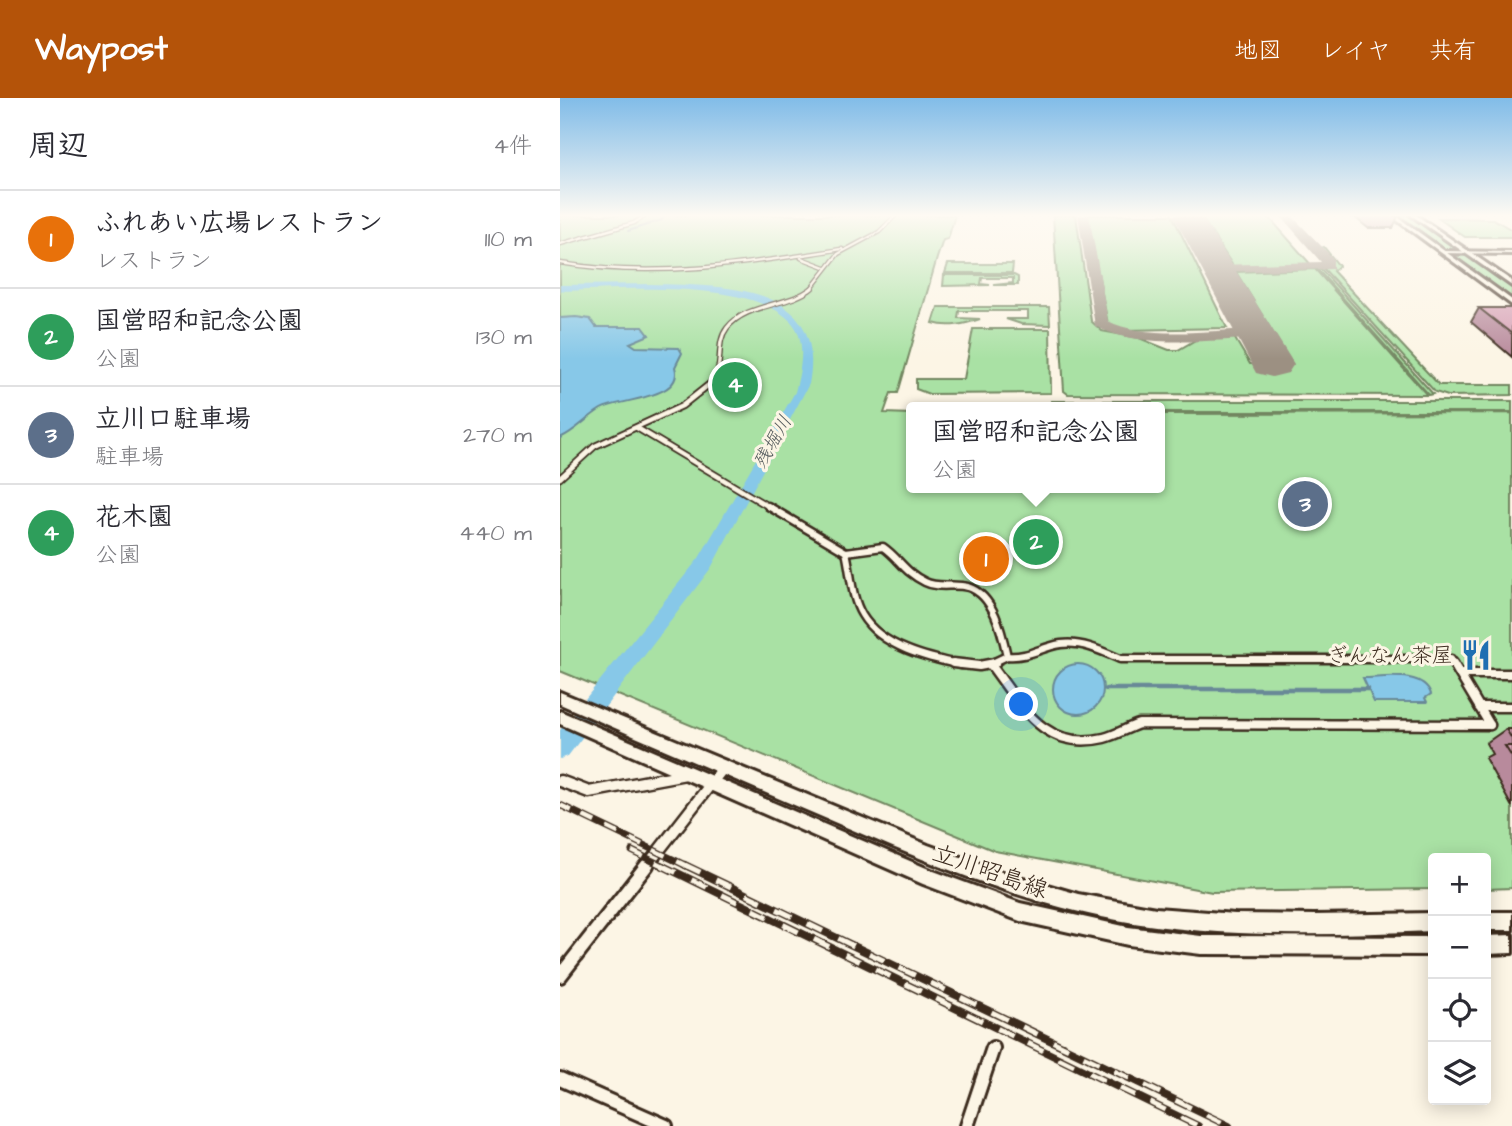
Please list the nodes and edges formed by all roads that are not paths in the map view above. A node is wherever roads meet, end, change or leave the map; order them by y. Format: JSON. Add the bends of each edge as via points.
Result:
{"nodes":[{"id":1,"x":560,"y":263,"type":"edge"},
{"id":2,"x":760,"y":263,"type":"edge"},
{"id":3,"x":813,"y":263,"type":"edge"},
{"id":4,"x":829,"y":263,"type":"edge"},
{"id":5,"x":1458,"y":263,"type":"edge"},
{"id":6,"x":1481,"y":263,"type":"edge"},
{"id":7,"x":825,"y":267,"type":"junction"},
{"id":8,"x":1512,"y":284,"type":"edge"},
{"id":9,"x":1512,"y":303,"type":"edge"},
{"id":10,"x":637,"y":428,"type":"junction"},
{"id":11,"x":560,"y":478,"type":"edge"},
{"id":12,"x":846,"y":552,"type":"junction"},
{"id":13,"x":1007,"y":656,"type":"junction"},
{"id":14,"x":991,"y":665,"type":"junction"},
{"id":15,"x":1460,"y":674,"type":"junction"},
{"id":16,"x":1512,"y":674,"type":"edge"},
{"id":17,"x":564,"y":699,"type":"edge"},
{"id":18,"x":1479,"y":707,"type":"junction"},
{"id":19,"x":1512,"y":707,"type":"edge"},
{"id":20,"x":560,"y":717,"type":"edge"},
{"id":21,"x":602,"y":735,"type":"joint"},
{"id":22,"x":724,"y":767,"type":"junction"},
{"id":23,"x":690,"y":774,"type":"junction"},
{"id":24,"x":561,"y":781,"type":"edge"},
{"id":25,"x":713,"y":782,"type":"junction"},
{"id":26,"x":1491,"y":921,"type":"edge"},
{"id":27,"x":1512,"y":921,"type":"edge"},
{"id":28,"x":1428,"y":922,"type":"edge"},
{"id":29,"x":1512,"y":944,"type":"edge"},
{"id":30,"x":1491,"y":945,"type":"edge"},
{"id":31,"x":1428,"y":946,"type":"edge"},
{"id":32,"x":560,"y":976,"type":"edge"},
{"id":33,"x":993,"y":1048,"type":"dead end"},
{"id":34,"x":560,"y":1079,"type":"edge"},
{"id":35,"x":666,"y":1126,"type":"edge"},
{"id":36,"x":967,"y":1126,"type":"edge"}],
"edges":[{"from":1,"to":2,"type":"street","via":[[603,270],[713,269]]},
{"from":3,"to":7,"type":"street"},
{"from":4,"to":7,"type":"street"},
{"from":5,"to":9,"type":"main road"},
{"from":6,"to":8,"type":"main road"},
{"from":7,"to":10,"type":"street","via":[[810,291],[738,318],[726,328],[720,342],[721,372],[711,385],[691,402]]},
{"from":10,"to":11,"type":"street","via":[[593,446]]},
{"from":10,"to":12,"type":"street"},
{"from":12,"to":13,"type":"street","via":[[874,544],[886,547],[910,575],[939,587],[970,587],[987,603]]},
{"from":12,"to":14,"type":"street","via":[[862,616],[891,642],[924,657]]},
{"from":13,"to":14,"type":"street"},
{"from":13,"to":15,"type":"street","via":[[1023,659],[1059,645],[1079,644],[1121,659],[1451,659]]},
{"from":14,"to":18,"type":"street","via":[[1050,737],[1078,743],[1106,738],[1139,724],[1490,725]]},
{"from":15,"to":16,"type":"street"},
{"from":15,"to":18,"type":"street"},
{"from":17,"to":22,"type":"main road","name":"立川昭島線"},
{"from":18,"to":19,"type":"street"},
{"from":20,"to":21,"type":"main road","name":"立川昭島線"},
{"from":21,"to":23,"type":"main road","name":"立川昭島線"},
{"from":22,"to":25,"type":"street"},
{"from":22,"to":28,"type":"main road","name":"立川昭島線","via":[[983,876],[1082,903],[1223,923]]},
{"from":23,"to":24,"type":"street","via":[[590,792]]},
{"from":23,"to":25,"type":"main road","name":"立川昭島線"},
{"from":25,"to":31,"type":"main road","name":"立川昭島線","via":[[991,902],[1094,930],[1225,947]]},
{"from":25,"to":32,"type":"street"},
{"from":26,"to":27,"type":"main road"},
{"from":29,"to":30,"type":"main road"},
{"from":33,"to":36,"type":"street"},
{"from":34,"to":35,"type":"street"}]}
